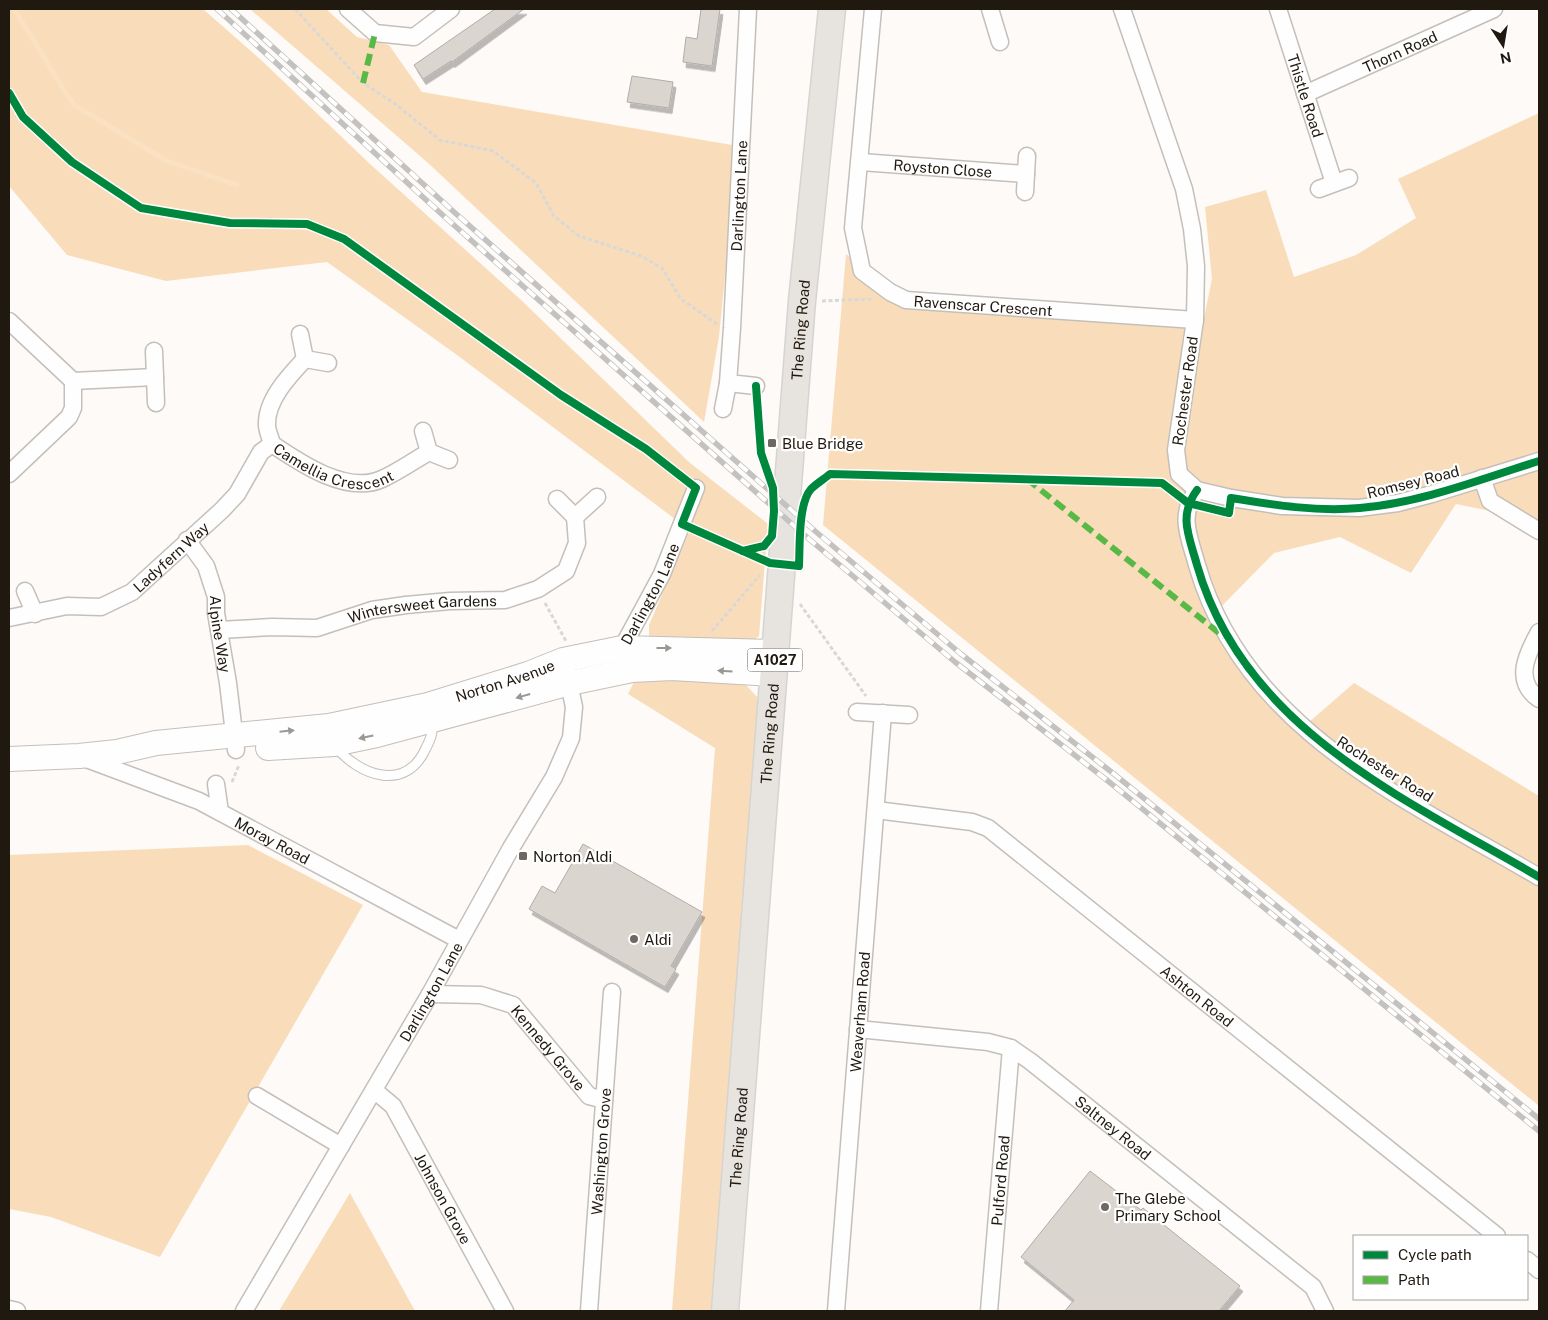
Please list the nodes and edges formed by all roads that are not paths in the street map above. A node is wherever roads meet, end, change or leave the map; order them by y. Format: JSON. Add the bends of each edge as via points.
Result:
{"nodes":[{"id":1,"x":348,"y":9,"type":"edge"},
{"id":2,"x":451,"y":9,"type":"edge"},
{"id":3,"x":748,"y":9,"type":"edge"},
{"id":4,"x":832,"y":9,"type":"edge"},
{"id":5,"x":873,"y":9,"type":"edge"},
{"id":6,"x":1122,"y":9,"type":"edge"},
{"id":7,"x":1278,"y":9,"type":"edge"},
{"id":8,"x":1494,"y":9,"type":"edge"},
{"id":9,"x":994,"y":10,"type":"edge"},
{"id":10,"x":1000,"y":42,"type":"dead end"},
{"id":11,"x":1305,"y":94,"type":"junction"},
{"id":12,"x":1027,"y":156,"type":"dead end"},
{"id":13,"x":861,"y":162,"type":"junction"},
{"id":14,"x":1026,"y":174,"type":"junction"},
{"id":15,"x":1349,"y":178,"type":"dead end"},
{"id":16,"x":1024,"y":192,"type":"dead end"},
{"id":17,"x":1195,"y":320,"type":"junction"},
{"id":18,"x":9,"y":321,"type":"edge"},
{"id":19,"x":300,"y":334,"type":"dead end"},
{"id":20,"x":154,"y":351,"type":"dead end"},
{"id":21,"x":305,"y":359,"type":"junction"},
{"id":22,"x":328,"y":363,"type":"dead end"},
{"id":23,"x":155,"y":377,"type":"junction"},
{"id":24,"x":73,"y":381,"type":"junction"},
{"id":25,"x":728,"y":383,"type":"junction"},
{"id":26,"x":756,"y":386,"type":"dead end"},
{"id":27,"x":156,"y":403,"type":"dead end"},
{"id":28,"x":724,"y":409,"type":"dead end"},
{"id":29,"x":423,"y":431,"type":"dead end"},
{"id":30,"x":272,"y":444,"type":"junction"},
{"id":31,"x":428,"y":452,"type":"junction"},
{"id":32,"x":449,"y":460,"type":"dead end"},
{"id":33,"x":1539,"y":461,"type":"edge"},
{"id":34,"x":9,"y":474,"type":"edge"},
{"id":35,"x":1482,"y":478,"type":"junction"},
{"id":36,"x":696,"y":488,"type":"dead end"},
{"id":37,"x":1197,"y":490,"type":"junction"},
{"id":38,"x":596,"y":496,"type":"dead end"},
{"id":39,"x":557,"y":499,"type":"dead end"},
{"id":40,"x":575,"y":517,"type":"junction"},
{"id":41,"x":1539,"y":531,"type":"edge"},
{"id":42,"x":188,"y":540,"type":"junction"},
{"id":43,"x":25,"y":591,"type":"dead end"},
{"id":44,"x":35,"y":614,"type":"junction"},
{"id":45,"x":9,"y":618,"type":"edge"},
{"id":46,"x":219,"y":630,"type":"junction"},
{"id":47,"x":1539,"y":632,"type":"edge"},
{"id":48,"x":622,"y":648,"type":"junction"},
{"id":49,"x":569,"y":659,"type":"junction"},
{"id":50,"x":774,"y":663,"type":"junction"},
{"id":51,"x":632,"y":670,"type":"junction"},
{"id":52,"x":570,"y":683,"type":"junction"},
{"id":53,"x":1539,"y":699,"type":"edge"},
{"id":54,"x":857,"y":712,"type":"dead end"},
{"id":55,"x":430,"y":713,"type":"junction"},
{"id":56,"x":881,"y":713,"type":"junction"},
{"id":57,"x":909,"y":715,"type":"dead end"},
{"id":58,"x":331,"y":735,"type":"junction"},
{"id":59,"x":235,"y":743,"type":"junction"},
{"id":60,"x":79,"y":756,"type":"junction"},
{"id":61,"x":9,"y":759,"type":"edge"},
{"id":62,"x":223,"y":785,"type":"road end"},
{"id":63,"x":876,"y":810,"type":"junction"},
{"id":64,"x":220,"y":812,"type":"junction"},
{"id":65,"x":1539,"y":877,"type":"edge"},
{"id":66,"x":459,"y":940,"type":"junction"},
{"id":67,"x":612,"y":992,"type":"dead end"},
{"id":68,"x":430,"y":994,"type":"junction"},
{"id":69,"x":858,"y":1029,"type":"junction"},
{"id":70,"x":1011,"y":1048,"type":"junction"},
{"id":71,"x":374,"y":1090,"type":"junction"},
{"id":72,"x":257,"y":1096,"type":"dead end"},
{"id":73,"x":604,"y":1100,"type":"junction"},
{"id":74,"x":341,"y":1146,"type":"junction"},
{"id":75,"x":1496,"y":1235,"type":"edge"},
{"id":76,"x":1528,"y":1261,"type":"edge"},
{"id":77,"x":1539,"y":1270,"type":"edge"},
{"id":78,"x":9,"y":1309,"type":"edge"},
{"id":79,"x":17,"y":1311,"type":"edge"},
{"id":80,"x":244,"y":1311,"type":"edge"},
{"id":81,"x":505,"y":1311,"type":"edge"},
{"id":82,"x":589,"y":1311,"type":"edge"},
{"id":83,"x":726,"y":1311,"type":"edge"},
{"id":84,"x":836,"y":1311,"type":"edge"},
{"id":85,"x":989,"y":1311,"type":"edge"},
{"id":86,"x":1325,"y":1311,"type":"edge"}],
"edges":[{"from":1,"to":2,"type":"street","via":[[375,33],[414,37]]},
{"from":3,"to":25,"type":"street","name":"Darlington Lane"},
{"from":4,"to":50,"type":"main road","name":"The Ring Road","number":"A1027","via":[[802,301]]},
{"from":5,"to":13,"type":"street","name":"Ravenscar Crescent"},
{"from":6,"to":17,"type":"street","name":"Rochester Road","via":[[1184,189],[1196,266]]},
{"from":7,"to":11,"type":"street","name":"Thistle Road"},
{"from":8,"to":11,"type":"street","name":"Thorn Road"},
{"from":9,"to":10,"type":"street"},
{"from":11,"to":15,"type":"street","name":"Thistle Road","via":[[1326,186]]},
{"from":12,"to":14,"type":"street"},
{"from":13,"to":14,"type":"street","name":"Royston Close"},
{"from":13,"to":17,"type":"street","name":"Ravenscar Crescent","via":[[853,228],[862,271],[906,300]]},
{"from":14,"to":16,"type":"street"},
{"from":17,"to":37,"type":"street","name":"Rochester Road","via":[[1176,450],[1179,474]]},
{"from":18,"to":24,"type":"street"},
{"from":19,"to":21,"type":"street"},
{"from":20,"to":23,"type":"street"},
{"from":21,"to":22,"type":"street"},
{"from":21,"to":30,"type":"street","name":"Camellia Crescent","via":[[289,376],[270,406],[267,426]]},
{"from":23,"to":24,"type":"street"},
{"from":23,"to":27,"type":"street"},
{"from":24,"to":34,"type":"street","via":[[73,408],[68,417]]},
{"from":25,"to":26,"type":"street"},
{"from":25,"to":28,"type":"street","name":"Darlington Lane"},
{"from":29,"to":31,"type":"street"},
{"from":30,"to":31,"type":"street","name":"Camellia Crescent","via":[[300,463],[355,484],[380,480]]},
{"from":30,"to":42,"type":"street","name":"Ladyfern Way","via":[[262,452],[237,494]]},
{"from":31,"to":32,"type":"street"},
{"from":33,"to":35,"type":"street","name":"Romsey Road"},
{"from":35,"to":37,"type":"street","name":"Romsey Road","via":[[1398,503],[1359,508],[1282,506]]},
{"from":35,"to":41,"type":"street","via":[[1490,501]]},
{"from":36,"to":48,"type":"street","name":"Darlington Lane","via":[[662,574]]},
{"from":37,"to":65,"type":"street","name":"Rochester Road","via":[[1188,503],[1186,516],[1199,572],[1232,642],[1248,668],[1275,700],[1337,757]]},
{"from":38,"to":40,"type":"street"},
{"from":39,"to":40,"type":"street"},
{"from":40,"to":46,"type":"street","name":"Wintersweet Gardens","via":[[576,543],[566,571],[538,589],[505,600],[450,601],[372,610],[317,628]]},
{"from":42,"to":44,"type":"street","name":"Ladyfern Way","via":[[132,592],[101,607],[67,606]]},
{"from":42,"to":46,"type":"street","name":"Alpine Way","via":[[212,579]]},
{"from":43,"to":44,"type":"street"},
{"from":44,"to":45,"type":"street","name":"Ladyfern Way"},
{"from":46,"to":59,"type":"street","name":"Alpine Way"},
{"from":47,"to":53,"type":"street","via":[[1524,661],[1523,674],[1527,686]]},
{"from":48,"to":49,"type":"street","name":"Norton Avenue"},
{"from":48,"to":50,"type":"street","name":"Norton Avenue","one_way":true,"via":[[696,648]]},
{"from":48,"to":51,"type":"street","name":"Darlington Lane"},
{"from":49,"to":52,"type":"street","name":"Darlington Lane"},
{"from":49,"to":55,"type":"street","name":"Norton Avenue"},
{"from":50,"to":51,"type":"street","name":"Norton Avenue","one_way":true},
{"from":50,"to":83,"type":"main road","name":"The Ring Road","number":"A1027"},
{"from":51,"to":52,"type":"street","name":"Norton Avenue"},
{"from":52,"to":55,"type":"street","name":"Norton Avenue","one_way":true},
{"from":52,"to":66,"type":"street","name":"Darlington Lane","via":[[574,707],[568,746],[554,777]]},
{"from":54,"to":56,"type":"street"},
{"from":55,"to":58,"type":"street","name":"Norton Avenue"},
{"from":55,"to":58,"type":"lane","via":[[433,733],[422,758],[402,773],[385,776],[361,769],[344,757]]},
{"from":56,"to":57,"type":"street"},
{"from":56,"to":63,"type":"street","name":"Weaverham Road"},
{"from":58,"to":59,"type":"street","name":"Norton Avenue"},
{"from":59,"to":60,"type":"street","name":"Norton Avenue","via":[[156,743]]},
{"from":60,"to":61,"type":"street","name":"Norton Avenue"},
{"from":60,"to":64,"type":"street","name":"Moray Road"},
{"from":62,"to":64,"type":"street"},
{"from":63,"to":69,"type":"street","name":"Weaverham Road"},
{"from":63,"to":75,"type":"street","name":"Ashton Road","via":[[972,822],[988,828]]},
{"from":64,"to":66,"type":"street","name":"Moray Road"},
{"from":66,"to":68,"type":"street","name":"Darlington Lane"},
{"from":67,"to":73,"type":"street","name":"Washington Grove"},
{"from":68,"to":71,"type":"street","name":"Darlington Lane"},
{"from":68,"to":73,"type":"street","name":"Kennedy Grove","via":[[481,995],[513,1005],[589,1096]]},
{"from":69,"to":70,"type":"street","name":"Saltney Road","via":[[988,1042]]},
{"from":69,"to":84,"type":"street","name":"Weaverham Road"},
{"from":70,"to":85,"type":"street","name":"Pulford Road"},
{"from":70,"to":86,"type":"street","name":"Saltney Road","via":[[1313,1287]]},
{"from":71,"to":74,"type":"street","name":"Darlington Lane"},
{"from":71,"to":81,"type":"street","name":"Johnson Grove","via":[[393,1106]]},
{"from":72,"to":74,"type":"street"},
{"from":73,"to":82,"type":"street","name":"Washington Grove"},
{"from":74,"to":80,"type":"street","name":"Darlington Lane"},
{"from":76,"to":77,"type":"street"},
{"from":78,"to":79,"type":"street"}]}
